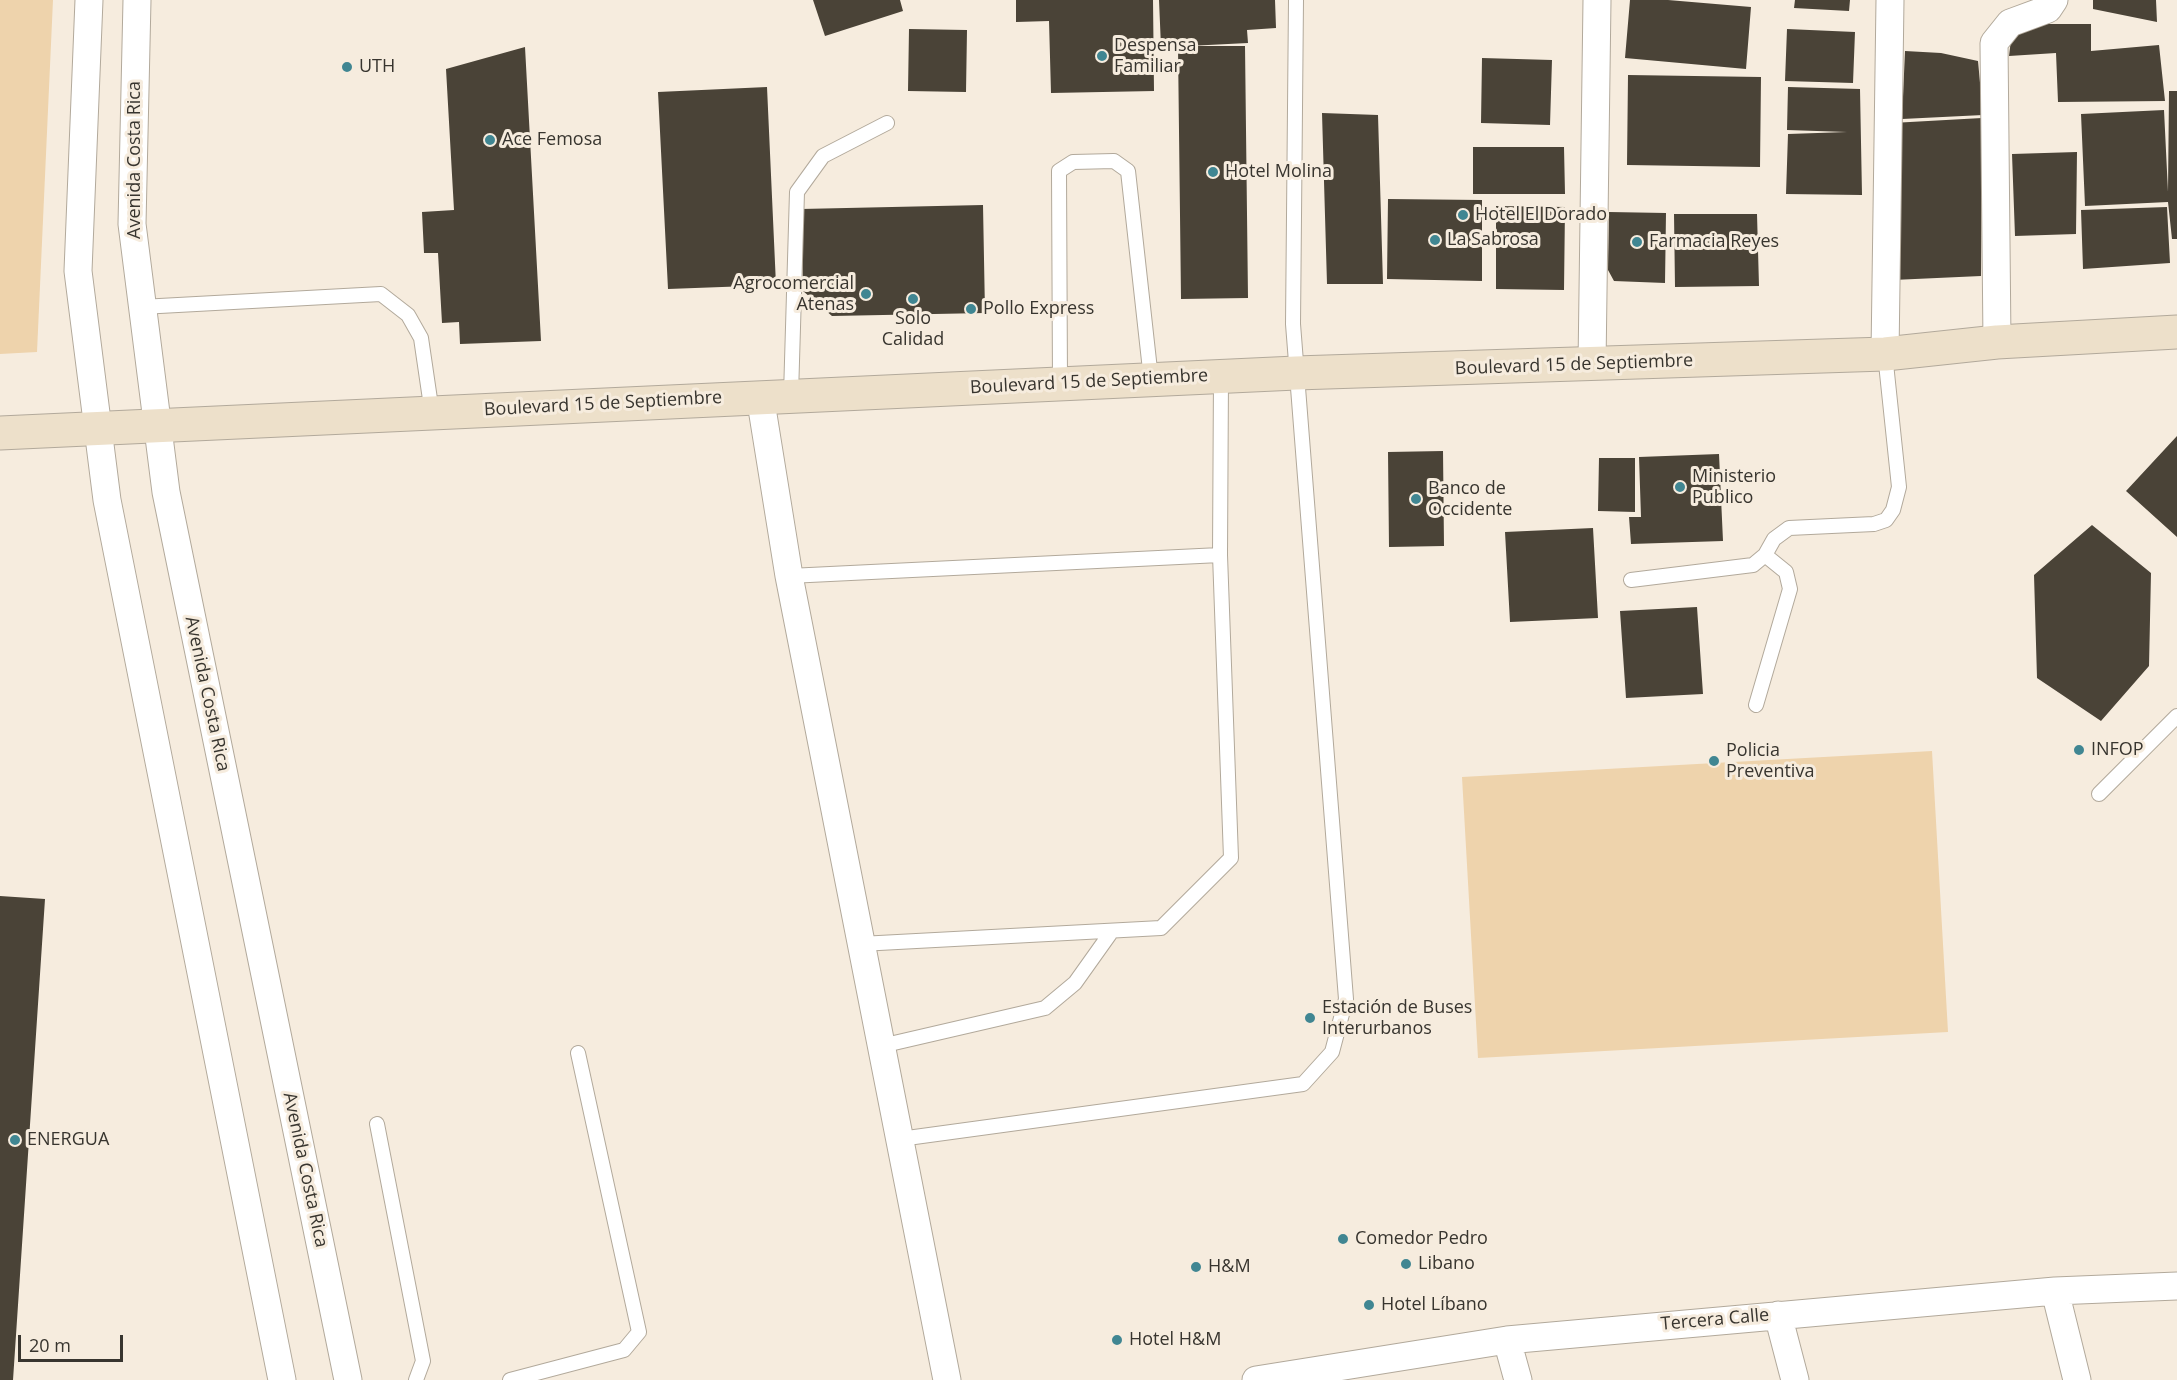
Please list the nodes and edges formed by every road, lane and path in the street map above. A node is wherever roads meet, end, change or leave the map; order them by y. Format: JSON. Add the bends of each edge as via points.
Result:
{"nodes":[{"id":1,"x":89,"y":0,"type":"edge"},
{"id":2,"x":137,"y":0,"type":"edge"},
{"id":3,"x":1296,"y":0,"type":"edge"},
{"id":4,"x":1597,"y":0,"type":"edge"},
{"id":5,"x":1890,"y":0,"type":"edge"},
{"id":6,"x":2054,"y":0,"type":"edge"},
{"id":7,"x":887,"y":123,"type":"dead end"},
{"id":8,"x":141,"y":307,"type":"junction"},
{"id":9,"x":2177,"y":332,"type":"edge"},
{"id":10,"x":1997,"y":342,"type":"junction"},
{"id":11,"x":1884,"y":354,"type":"junction"},
{"id":12,"x":1592,"y":365,"type":"junction"},
{"id":13,"x":1296,"y":373,"type":"junction"},
{"id":14,"x":1221,"y":376,"type":"junction"},
{"id":15,"x":1150,"y":379,"type":"junction"},
{"id":16,"x":1060,"y":383,"type":"junction"},
{"id":17,"x":776,"y":395,"type":"junction"},
{"id":18,"x":432,"y":413,"type":"junction"},
{"id":19,"x":157,"y":426,"type":"junction"},
{"id":20,"x":98,"y":429,"type":"junction"},
{"id":21,"x":0,"y":433,"type":"edge"},
{"id":22,"x":1220,"y":555,"type":"junction"},
{"id":23,"x":1766,"y":555,"type":"junction"},
{"id":24,"x":789,"y":576,"type":"junction"},
{"id":25,"x":1631,"y":580,"type":"dead end"},
{"id":26,"x":1756,"y":705,"type":"dead end"},
{"id":27,"x":2177,"y":716,"type":"edge"},
{"id":28,"x":2099,"y":794,"type":"dead end"},
{"id":29,"x":1112,"y":931,"type":"junction"},
{"id":30,"x":861,"y":944,"type":"junction"},
{"id":31,"x":881,"y":1046,"type":"junction"},
{"id":32,"x":578,"y":1053,"type":"dead end"},
{"id":33,"x":377,"y":1124,"type":"dead end"},
{"id":34,"x":900,"y":1139,"type":"junction"},
{"id":35,"x":2177,"y":1286,"type":"edge"},
{"id":36,"x":2055,"y":1291,"type":"junction"},
{"id":37,"x":1778,"y":1315,"type":"junction"},
{"id":38,"x":1507,"y":1340,"type":"junction"},
{"id":39,"x":282,"y":1380,"type":"edge"},
{"id":40,"x":348,"y":1380,"type":"edge"},
{"id":41,"x":416,"y":1380,"type":"edge"},
{"id":42,"x":510,"y":1380,"type":"edge"},
{"id":43,"x":947,"y":1380,"type":"edge"},
{"id":44,"x":1256,"y":1380,"type":"edge"},
{"id":45,"x":1518,"y":1380,"type":"edge"},
{"id":46,"x":1795,"y":1380,"type":"edge"},
{"id":47,"x":2078,"y":1380,"type":"edge"}],
"edges":[{"from":1,"to":20,"type":"street","via":[[78,270]]},
{"from":2,"to":8,"type":"street","name":"Avenida Costa Rica","via":[[132,224]]},
{"from":3,"to":13,"type":"lane"},
{"from":4,"to":12,"type":"street"},
{"from":5,"to":11,"type":"street"},
{"from":6,"to":10,"type":"street","via":[[2048,9],[2010,23],[1994,44]]},
{"from":7,"to":17,"type":"lane","via":[[823,156],[797,192]]},
{"from":8,"to":18,"type":"lane","via":[[381,294],[408,315],[421,338]]},
{"from":8,"to":19,"type":"street","name":"Avenida Costa Rica"},
{"from":9,"to":10,"type":"street","name":"Boulevard 15 de Septiembre"},
{"from":10,"to":11,"type":"street","name":"Boulevard 15 de Septiembre"},
{"from":11,"to":12,"type":"street","name":"Boulevard 15 de Septiembre"},
{"from":11,"to":23,"type":"lane","via":[[1899,488],[1893,510],[1886,520],[1874,524],[1789,528],[1774,539]]},
{"from":12,"to":13,"type":"street","name":"Boulevard 15 de Septiembre"},
{"from":13,"to":14,"type":"street","name":"Boulevard 15 de Septiembre"},
{"from":13,"to":34,"type":"lane","via":[[1346,999],[1332,1053],[1303,1084]]},
{"from":14,"to":15,"type":"street","name":"Boulevard 15 de Septiembre"},
{"from":14,"to":22,"type":"lane"},
{"from":15,"to":16,"type":"street","name":"Boulevard 15 de Septiembre"},
{"from":15,"to":16,"type":"lane","via":[[1128,171],[1114,161],[1073,162],[1059,171]]},
{"from":16,"to":17,"type":"street","name":"Boulevard 15 de Septiembre"},
{"from":17,"to":18,"type":"street","name":"Boulevard 15 de Septiembre"},
{"from":17,"to":24,"type":"street"},
{"from":18,"to":19,"type":"street","name":"Boulevard 15 de Septiembre"},
{"from":19,"to":20,"type":"street","name":"Boulevard 15 de Septiembre"},
{"from":19,"to":40,"type":"street","name":"Avenida Costa Rica","via":[[166,492]]},
{"from":20,"to":21,"type":"street","name":"Boulevard 15 de Septiembre"},
{"from":20,"to":39,"type":"street","via":[[109,512]]},
{"from":22,"to":24,"type":"lane"},
{"from":22,"to":29,"type":"lane","via":[[1231,858],[1161,928]]},
{"from":23,"to":25,"type":"lane","via":[[1753,565]]},
{"from":23,"to":26,"type":"lane","via":[[1786,572],[1790,589]]},
{"from":24,"to":30,"type":"street"},
{"from":27,"to":28,"type":"lane"},
{"from":29,"to":30,"type":"lane"},
{"from":29,"to":31,"type":"lane","via":[[1075,983],[1045,1008]]},
{"from":30,"to":31,"type":"street"},
{"from":31,"to":34,"type":"street"},
{"from":32,"to":42,"type":"lane","via":[[639,1332],[624,1350]]},
{"from":33,"to":41,"type":"lane","via":[[423,1361]]},
{"from":34,"to":43,"type":"street"},
{"from":35,"to":36,"type":"street","name":"Tercera Calle"},
{"from":36,"to":37,"type":"street","name":"Tercera Calle"},
{"from":36,"to":47,"type":"street"},
{"from":37,"to":38,"type":"street","name":"Tercera Calle"},
{"from":37,"to":46,"type":"street"},
{"from":38,"to":44,"type":"street","name":"Tercera Calle"},
{"from":38,"to":45,"type":"street"}]}
